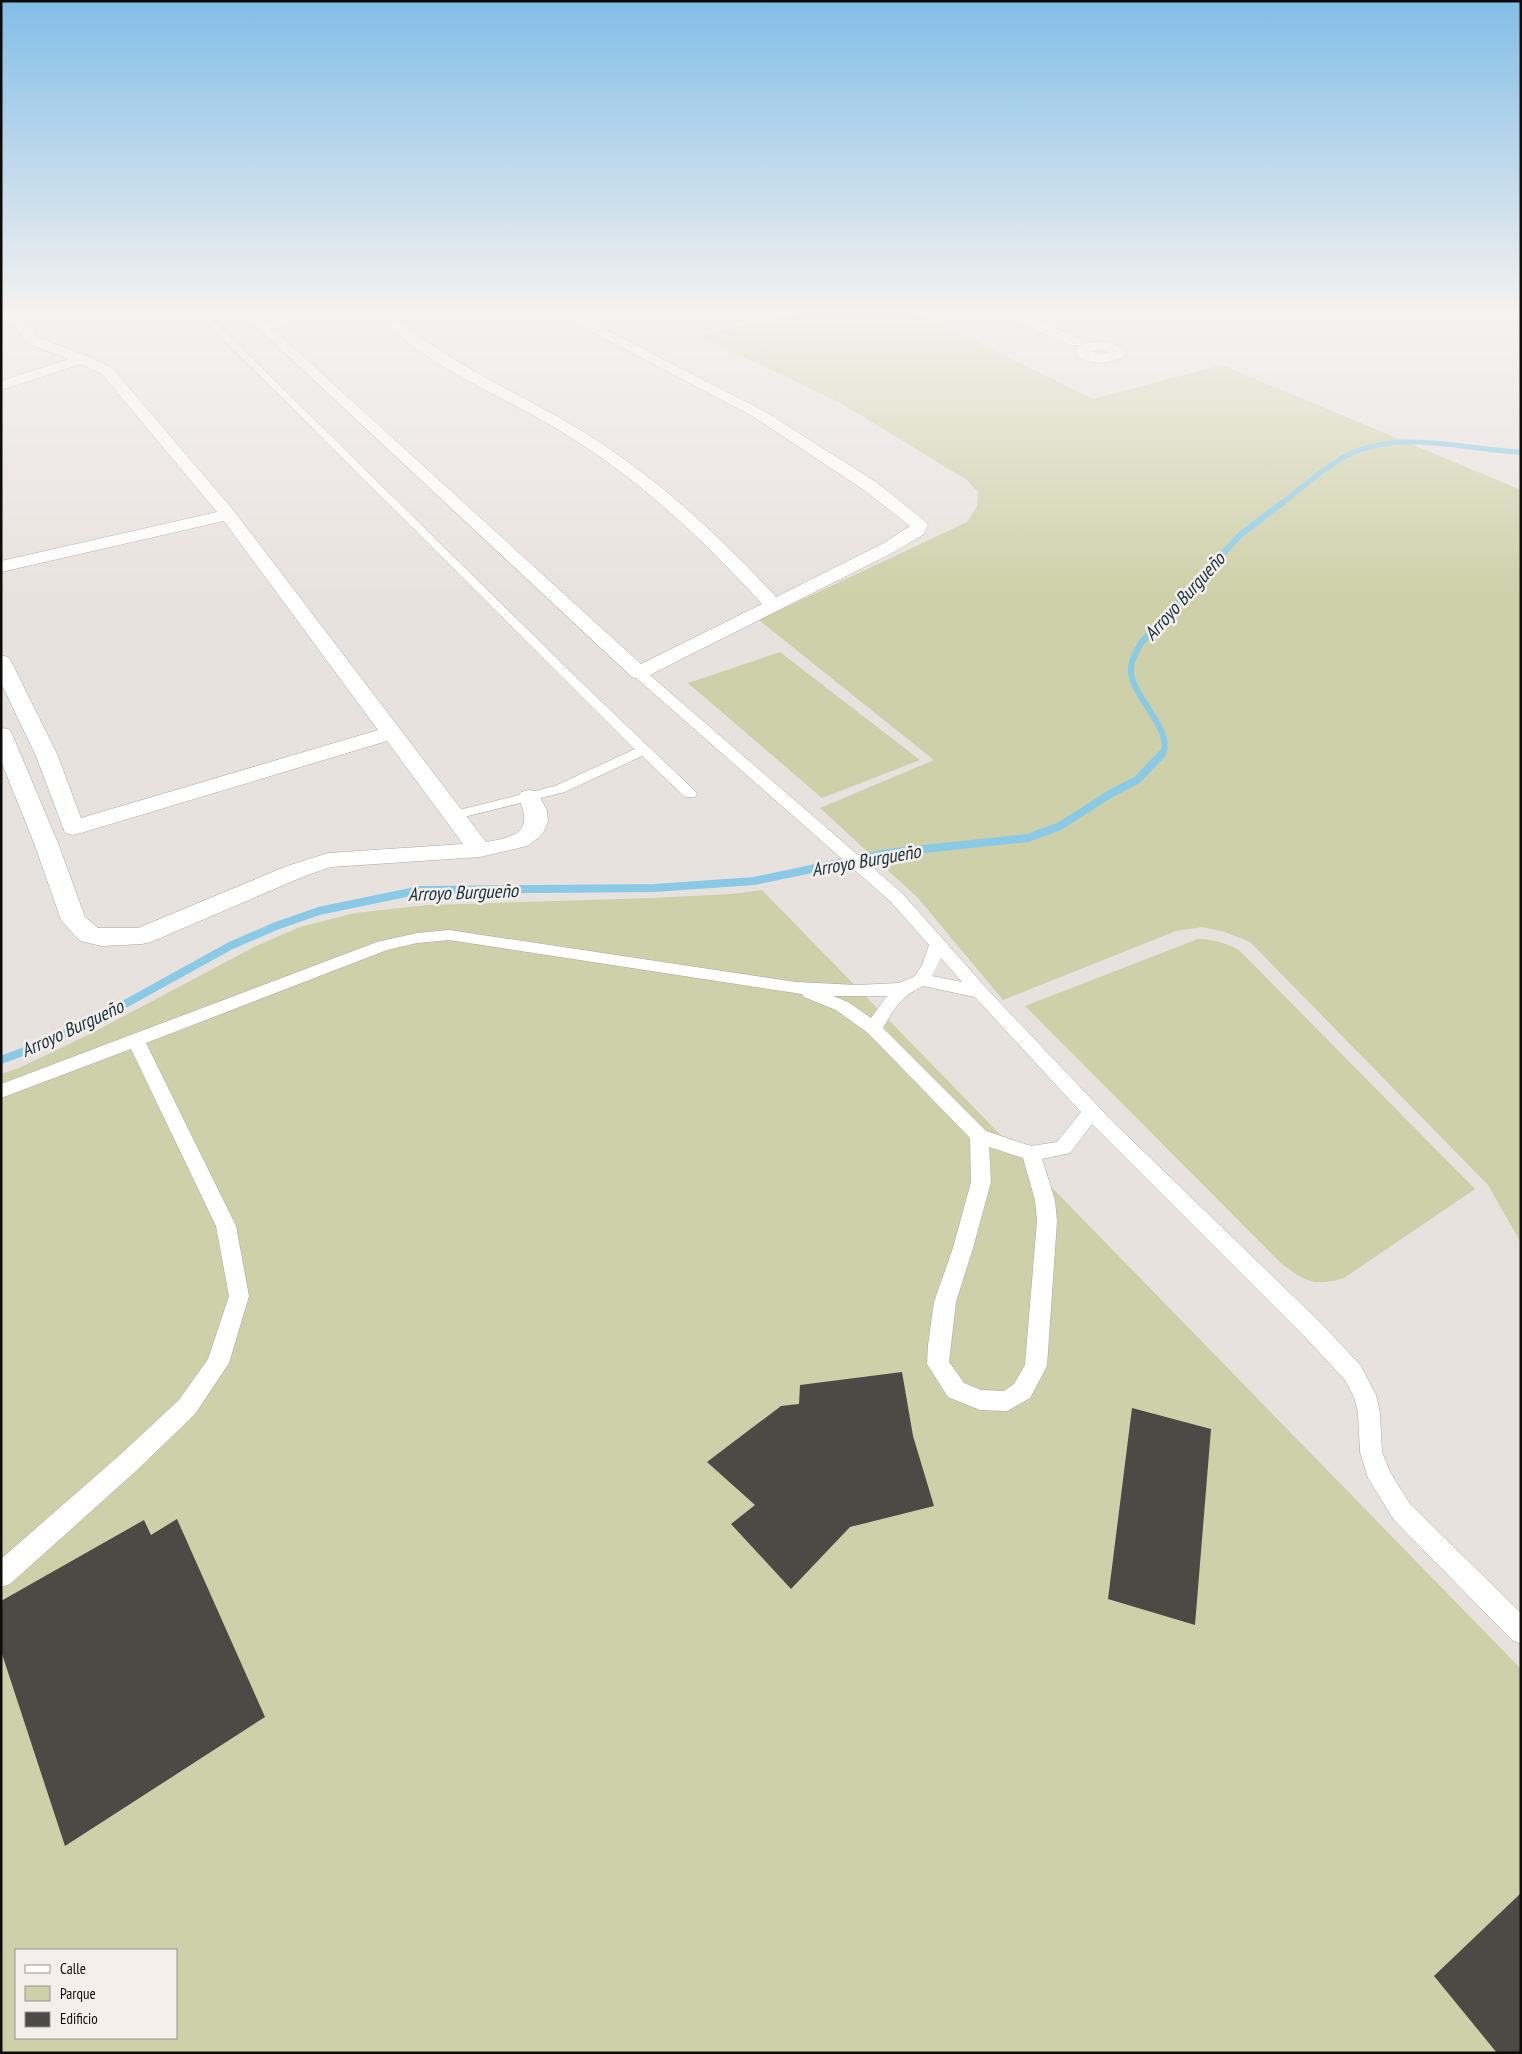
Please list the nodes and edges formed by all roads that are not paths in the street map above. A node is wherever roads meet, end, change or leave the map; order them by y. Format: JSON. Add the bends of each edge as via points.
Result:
{"nodes":[{"id":1,"x":136,"y":406,"type":"edge"},
{"id":2,"x":295,"y":406,"type":"edge"},
{"id":3,"x":349,"y":406,"type":"edge"},
{"id":4,"x":526,"y":406,"type":"edge"},
{"id":5,"x":743,"y":406,"type":"edge"},
{"id":6,"x":228,"y":515,"type":"junction"},
{"id":7,"x":1,"y":567,"type":"edge"},
{"id":8,"x":774,"y":606,"type":"junction"},
{"id":9,"x":1,"y":661,"type":"edge"},
{"id":10,"x":639,"y":673,"type":"junction"},
{"id":11,"x":393,"y":732,"type":"junction"},
{"id":12,"x":1,"y":734,"type":"edge"},
{"id":13,"x":644,"y":750,"type":"junction"},
{"id":14,"x":46,"y":756,"type":"junction"},
{"id":15,"x":8,"y":768,"type":"edge"},
{"id":16,"x":690,"y":794,"type":"dead end"},
{"id":17,"x":529,"y":797,"type":"junction"},
{"id":18,"x":456,"y":815,"type":"junction"},
{"id":19,"x":480,"y":850,"type":"junction"},
{"id":20,"x":938,"y":944,"type":"junction"},
{"id":21,"x":921,"y":980,"type":"junction"},
{"id":22,"x":796,"y":988,"type":"junction"},
{"id":23,"x":902,"y":989,"type":"junction"},
{"id":24,"x":981,"y":993,"type":"junction"},
{"id":25,"x":874,"y":1030,"type":"junction"},
{"id":26,"x":136,"y":1041,"type":"junction"},
{"id":27,"x":1,"y":1091,"type":"edge"},
{"id":28,"x":1091,"y":1111,"type":"junction"},
{"id":29,"x":979,"y":1136,"type":"junction"},
{"id":30,"x":1031,"y":1153,"type":"junction"},
{"id":31,"x":1,"y":1575,"type":"edge"},
{"id":32,"x":1521,"y":1631,"type":"edge"}],
"edges":[{"from":1,"to":6,"type":"street"},
{"from":2,"to":13,"type":"lane"},
{"from":3,"to":10,"type":"street"},
{"from":4,"to":8,"type":"street","via":[[611,458],[677,509],[708,536]]},
{"from":5,"to":8,"type":"street","via":[[870,486],[919,525],[913,534]]},
{"from":6,"to":7,"type":"street"},
{"from":6,"to":11,"type":"street"},
{"from":8,"to":10,"type":"street"},
{"from":9,"to":14,"type":"street"},
{"from":10,"to":20,"type":"lane","via":[[897,898]]},
{"from":11,"to":14,"type":"street","via":[[73,828]]},
{"from":11,"to":18,"type":"street"},
{"from":12,"to":15,"type":"street"},
{"from":13,"to":16,"type":"lane"},
{"from":13,"to":17,"type":"lane","via":[[560,788]]},
{"from":14,"to":15,"type":"street"},
{"from":15,"to":19,"type":"street","via":[[74,920],[89,935],[102,938],[142,936],[328,860]]},
{"from":17,"to":18,"type":"lane"},
{"from":17,"to":19,"type":"street","via":[[537,822],[532,833],[509,846]]},
{"from":18,"to":19,"type":"street"},
{"from":20,"to":21,"type":"lane"},
{"from":20,"to":24,"type":"lane"},
{"from":21,"to":23,"type":"lane"},
{"from":21,"to":24,"type":"lane"},
{"from":22,"to":23,"type":"lane"},
{"from":22,"to":25,"type":"lane","via":[[842,1006]]},
{"from":22,"to":26,"type":"lane","via":[[449,935],[383,946]]},
{"from":23,"to":25,"type":"lane","via":[[888,1005]]},
{"from":24,"to":28,"type":"lane"},
{"from":25,"to":29,"type":"lane"},
{"from":26,"to":27,"type":"lane"},
{"from":26,"to":31,"type":"lane","via":[[226,1226],[239,1296],[218,1363],[187,1407]]},
{"from":28,"to":30,"type":"lane","via":[[1062,1148]]},
{"from":28,"to":32,"type":"lane","via":[[1353,1373],[1365,1395],[1371,1452],[1380,1478],[1402,1512]]},
{"from":29,"to":30,"type":"lane"},
{"from":29,"to":30,"type":"lane","via":[[981,1182],[945,1302],[938,1364],[956,1390],[980,1400],[1007,1401],[1022,1391],[1036,1366],[1047,1221]]}]}
